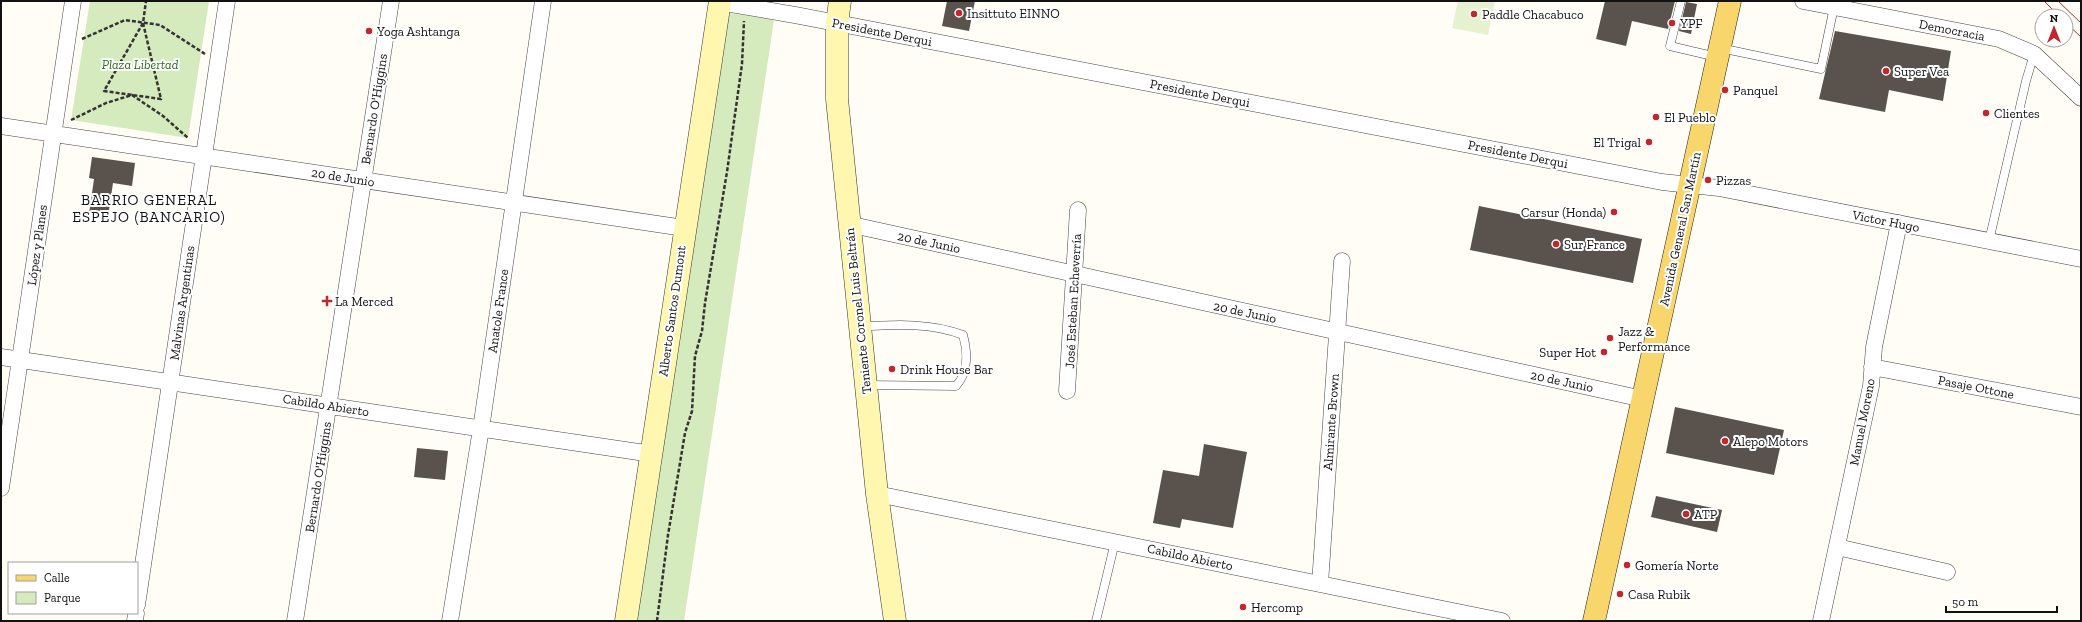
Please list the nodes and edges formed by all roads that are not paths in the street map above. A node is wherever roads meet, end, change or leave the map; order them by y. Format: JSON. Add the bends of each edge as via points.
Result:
{"nodes":[{"id":1,"x":73,"y":1,"type":"edge"},
{"id":2,"x":227,"y":1,"type":"edge"},
{"id":3,"x":390,"y":1,"type":"edge"},
{"id":4,"x":543,"y":1,"type":"edge"},
{"id":5,"x":716,"y":1,"type":"edge"},
{"id":6,"x":840,"y":1,"type":"edge"},
{"id":7,"x":1681,"y":1,"type":"edge"},
{"id":8,"x":1730,"y":1,"type":"edge"},
{"id":9,"x":1803,"y":1,"type":"edge"},
{"id":10,"x":1834,"y":7,"type":"junction"},
{"id":11,"x":837,"y":23,"type":"junction"},
{"id":12,"x":1719,"y":52,"type":"junction"},
{"id":13,"x":2034,"y":54,"type":"junction"},
{"id":14,"x":2081,"y":98,"type":"edge"},
{"id":15,"x":1,"y":126,"type":"edge"},
{"id":16,"x":52,"y":134,"type":"junction"},
{"id":17,"x":203,"y":156,"type":"junction"},
{"id":18,"x":362,"y":180,"type":"junction"},
{"id":19,"x":1690,"y":185,"type":"junction"},
{"id":20,"x":514,"y":203,"type":"junction"},
{"id":21,"x":1078,"y":210,"type":"dead end"},
{"id":22,"x":1899,"y":223,"type":"junction"},
{"id":23,"x":848,"y":224,"type":"junction"},
{"id":24,"x":684,"y":228,"type":"junction"},
{"id":25,"x":1989,"y":241,"type":"junction"},
{"id":26,"x":2081,"y":260,"type":"edge"},
{"id":27,"x":1342,"y":261,"type":"dead end"},
{"id":28,"x":1075,"y":274,"type":"junction"},
{"id":29,"x":860,"y":328,"type":"junction"},
{"id":30,"x":1337,"y":332,"type":"junction"},
{"id":31,"x":1,"y":357,"type":"edge"},
{"id":32,"x":21,"y":360,"type":"junction"},
{"id":33,"x":1872,"y":367,"type":"junction"},
{"id":34,"x":170,"y":382,"type":"junction"},
{"id":35,"x":867,"y":385,"type":"junction"},
{"id":36,"x":1067,"y":391,"type":"dead end"},
{"id":37,"x":1643,"y":399,"type":"junction"},
{"id":38,"x":329,"y":406,"type":"junction"},
{"id":39,"x":2081,"y":408,"type":"edge"},
{"id":40,"x":481,"y":428,"type":"junction"},
{"id":41,"x":652,"y":454,"type":"junction"},
{"id":42,"x":1,"y":488,"type":"edge"},
{"id":43,"x":877,"y":494,"type":"junction"},
{"id":44,"x":1115,"y":542,"type":"junction"},
{"id":45,"x":1837,"y":547,"type":"junction"},
{"id":46,"x":1947,"y":572,"type":"dead end"},
{"id":47,"x":1320,"y":584,"type":"junction"},
{"id":48,"x":138,"y":598,"type":"edge"},
{"id":49,"x":296,"y":621,"type":"edge"},
{"id":50,"x":450,"y":621,"type":"edge"},
{"id":51,"x":626,"y":621,"type":"edge"},
{"id":52,"x":895,"y":621,"type":"edge"},
{"id":53,"x":1096,"y":621,"type":"edge"},
{"id":54,"x":1502,"y":621,"type":"edge"},
{"id":55,"x":1594,"y":621,"type":"edge"},
{"id":56,"x":1821,"y":621,"type":"edge"}],
"edges":[{"from":1,"to":16,"type":"street","name":"López y Planes"},
{"from":2,"to":17,"type":"street","name":"Malvinas Argentinas"},
{"from":3,"to":18,"type":"street","name":"Bernardo O'Higgins"},
{"from":4,"to":20,"type":"street","name":"Anatole France"},
{"from":5,"to":11,"type":"street","name":"Presidente Derqui"},
{"from":5,"to":24,"type":"main road","name":"Alberto Santos Dumont"},
{"from":6,"to":11,"type":"main road","name":"Teniente Coronel Luis Beltrán"},
{"from":7,"to":12,"type":"lane","via":[[1670,46]]},
{"from":8,"to":12,"type":"main road","name":"Avenida General San Martín"},
{"from":9,"to":10,"type":"street","name":"Democracia"},
{"from":10,"to":12,"type":"lane","via":[[1822,68]]},
{"from":10,"to":13,"type":"street","name":"Democracia","via":[[1999,39]]},
{"from":11,"to":19,"type":"street","name":"Presidente Derqui","via":[[1662,182]]},
{"from":11,"to":23,"type":"main road","name":"Teniente Coronel Luis Beltrán","via":[[836,99]]},
{"from":12,"to":19,"type":"main road","name":"Avenida General San Martín"},
{"from":13,"to":14,"type":"street","name":"Democracia"},
{"from":13,"to":25,"type":"lane"},
{"from":15,"to":16,"type":"street","name":"20 de Junio"},
{"from":16,"to":17,"type":"street","name":"20 de Junio"},
{"from":16,"to":32,"type":"street","name":"López y Planes"},
{"from":17,"to":18,"type":"street","name":"20 de Junio"},
{"from":17,"to":34,"type":"street","name":"Malvinas Argentinas"},
{"from":18,"to":20,"type":"street","name":"20 de Junio"},
{"from":18,"to":38,"type":"street","name":"Bernardo O'Higgins"},
{"from":19,"to":22,"type":"street","name":"Victor Hugo","via":[[1719,188]]},
{"from":19,"to":37,"type":"main road","name":"Avenida General San Martín"},
{"from":20,"to":24,"type":"street","name":"20 de Junio"},
{"from":20,"to":40,"type":"street","name":"Anatole France"},
{"from":21,"to":28,"type":"street","name":"José Esteban Echeverría"},
{"from":22,"to":25,"type":"street","name":"Victor Hugo"},
{"from":22,"to":33,"type":"street","name":"Manuel Moreno"},
{"from":23,"to":28,"type":"street","name":"20 de Junio"},
{"from":23,"to":29,"type":"main road","name":"Teniente Coronel Luis Beltrán"},
{"from":24,"to":41,"type":"main road","name":"Alberto Santos Dumont"},
{"from":25,"to":26,"type":"street","name":"Victor Hugo"},
{"from":27,"to":30,"type":"street","name":"Almirante Brown"},
{"from":28,"to":30,"type":"street","name":"20 de Junio"},
{"from":28,"to":36,"type":"street","name":"José Esteban Echeverría"},
{"from":29,"to":35,"type":"main road","name":"Teniente Coronel Luis Beltrán"},
{"from":29,"to":35,"type":"lane","via":[[904,324],[951,330],[963,335],[967,348],[963,378],[956,386]]},
{"from":30,"to":37,"type":"street","name":"20 de Junio"},
{"from":30,"to":47,"type":"street","name":"Almirante Brown"},
{"from":31,"to":32,"type":"street","name":"Cabildo Abierto"},
{"from":32,"to":34,"type":"street","name":"Cabildo Abierto"},
{"from":32,"to":42,"type":"street","name":"López y Planes"},
{"from":33,"to":39,"type":"street","name":"Pasaje Ottone"},
{"from":33,"to":45,"type":"street","name":"Manuel Moreno","via":[[1871,386]]},
{"from":34,"to":38,"type":"street","name":"Cabildo Abierto"},
{"from":34,"to":48,"type":"street","name":"Malvinas Argentinas"},
{"from":35,"to":43,"type":"main road","name":"Teniente Coronel Luis Beltrán"},
{"from":37,"to":55,"type":"main road","name":"Avenida General San Martín"},
{"from":38,"to":40,"type":"street","name":"Cabildo Abierto"},
{"from":38,"to":49,"type":"street","name":"Bernardo O'Higgins"},
{"from":40,"to":41,"type":"street","name":"Cabildo Abierto"},
{"from":40,"to":50,"type":"street","name":"Anatole France"},
{"from":41,"to":51,"type":"main road","name":"Alberto Santos Dumont"},
{"from":43,"to":44,"type":"street","name":"Cabildo Abierto"},
{"from":43,"to":52,"type":"main road","name":"Teniente Coronel Luis Beltrán"},
{"from":44,"to":47,"type":"street","name":"Cabildo Abierto"},
{"from":44,"to":53,"type":"lane"},
{"from":45,"to":46,"type":"street"},
{"from":45,"to":56,"type":"street","name":"Manuel Moreno"},
{"from":47,"to":54,"type":"street","name":"Cabildo Abierto"}]}
